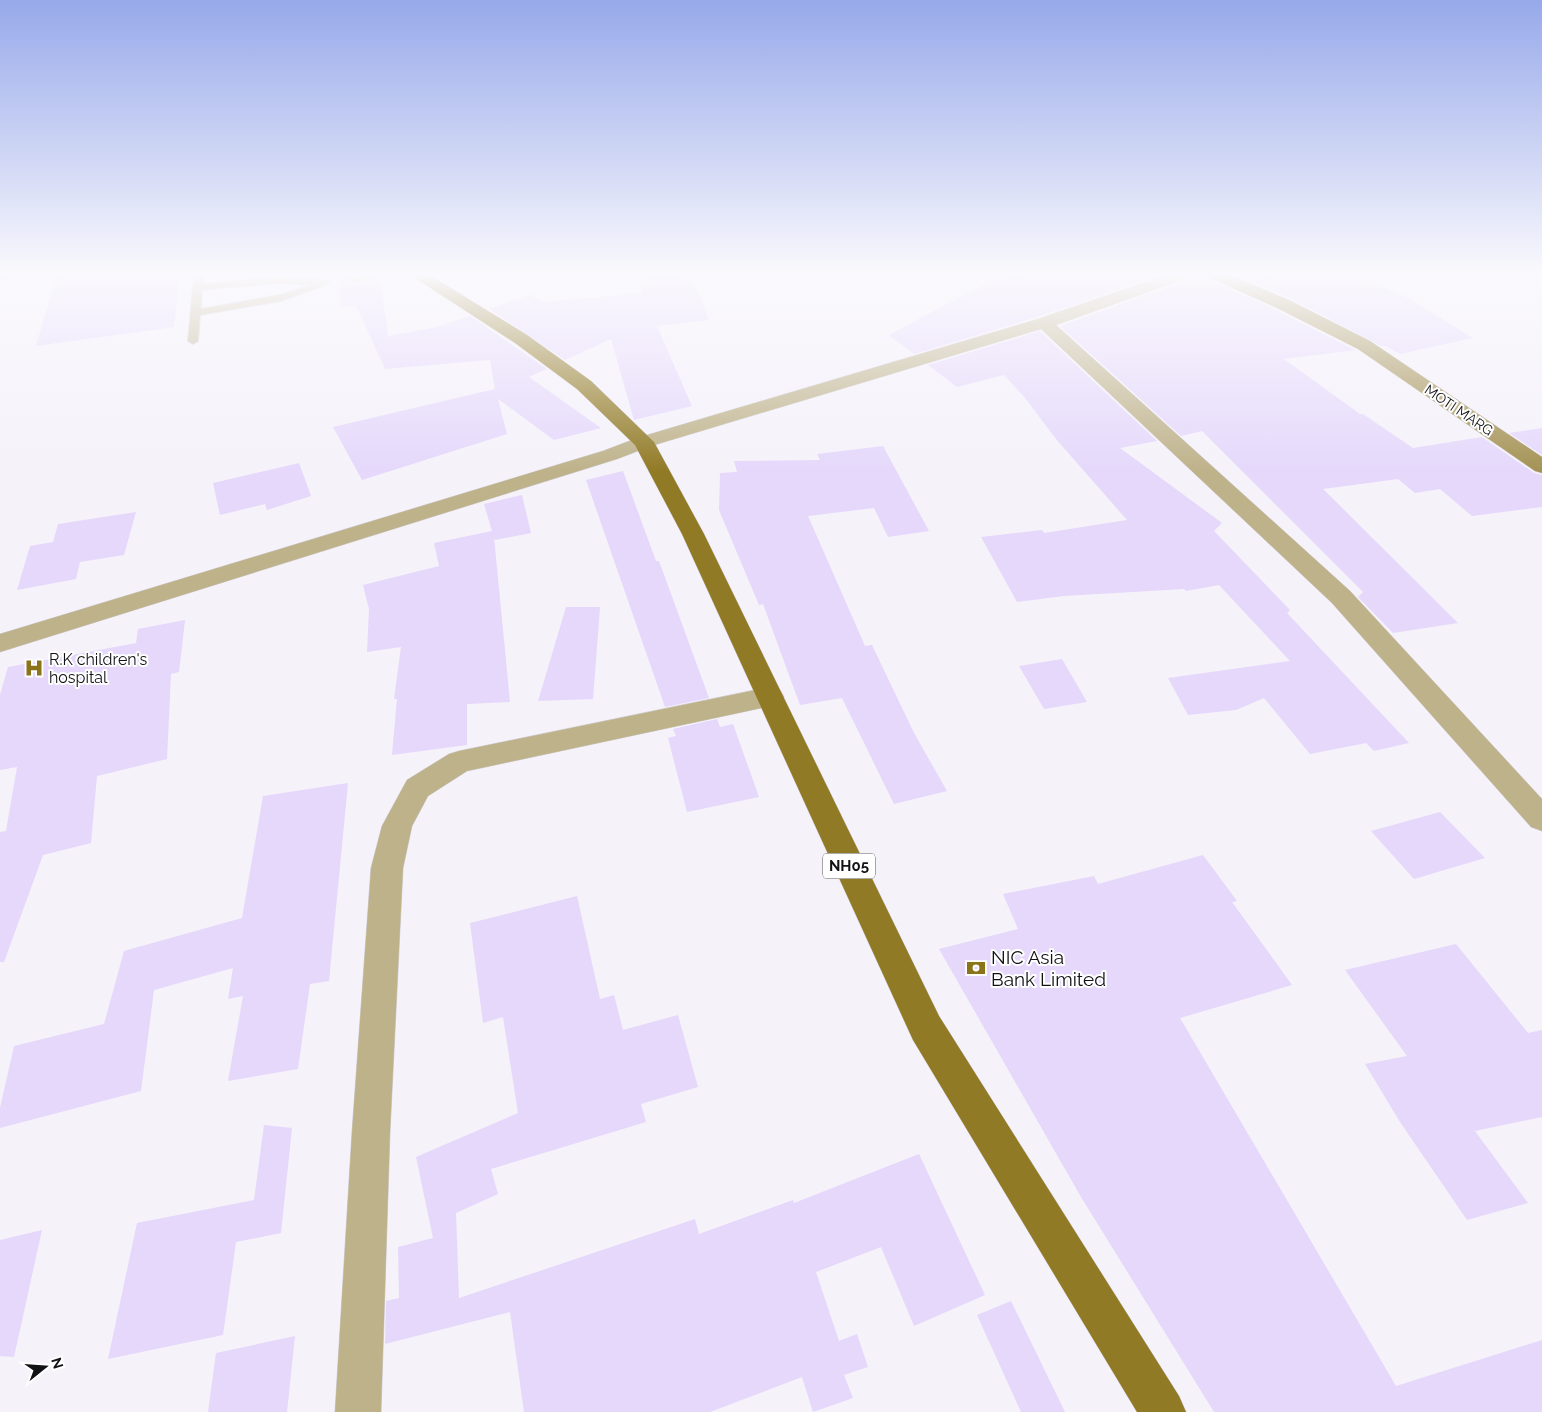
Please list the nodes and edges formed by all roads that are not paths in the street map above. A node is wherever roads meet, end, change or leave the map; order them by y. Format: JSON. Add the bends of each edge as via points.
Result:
{"nodes":[{"id":1,"x":523,"y":340,"type":"edge"},
{"id":2,"x":987,"y":340,"type":"edge"},
{"id":3,"x":1062,"y":340,"type":"edge"},
{"id":4,"x":1354,"y":340,"type":"edge"},
{"id":5,"x":644,"y":442,"type":"junction"},
{"id":6,"x":1542,"y":467,"type":"edge"},
{"id":7,"x":0,"y":643,"type":"edge"},
{"id":8,"x":770,"y":697,"type":"junction"},
{"id":9,"x":1542,"y":819,"type":"edge"},
{"id":10,"x":358,"y":1412,"type":"edge"},
{"id":11,"x":1163,"y":1412,"type":"edge"}],
"edges":[{"from":1,"to":5,"type":"main road","number":"NH05","via":[[584,385]]},
{"from":2,"to":5,"type":"street"},
{"from":3,"to":9,"type":"street","via":[[1341,597]]},
{"from":4,"to":6,"type":"street","name":"MOTI MARG"},
{"from":5,"to":7,"type":"street","via":[[610,456]]},
{"from":5,"to":8,"type":"main road","number":"NH05","via":[[693,534]]},
{"from":8,"to":10,"type":"street","via":[[459,762],[417,788],[397,826],[386,868]]},
{"from":8,"to":11,"type":"main road","number":"NH05","via":[[926,1028]]}]}
